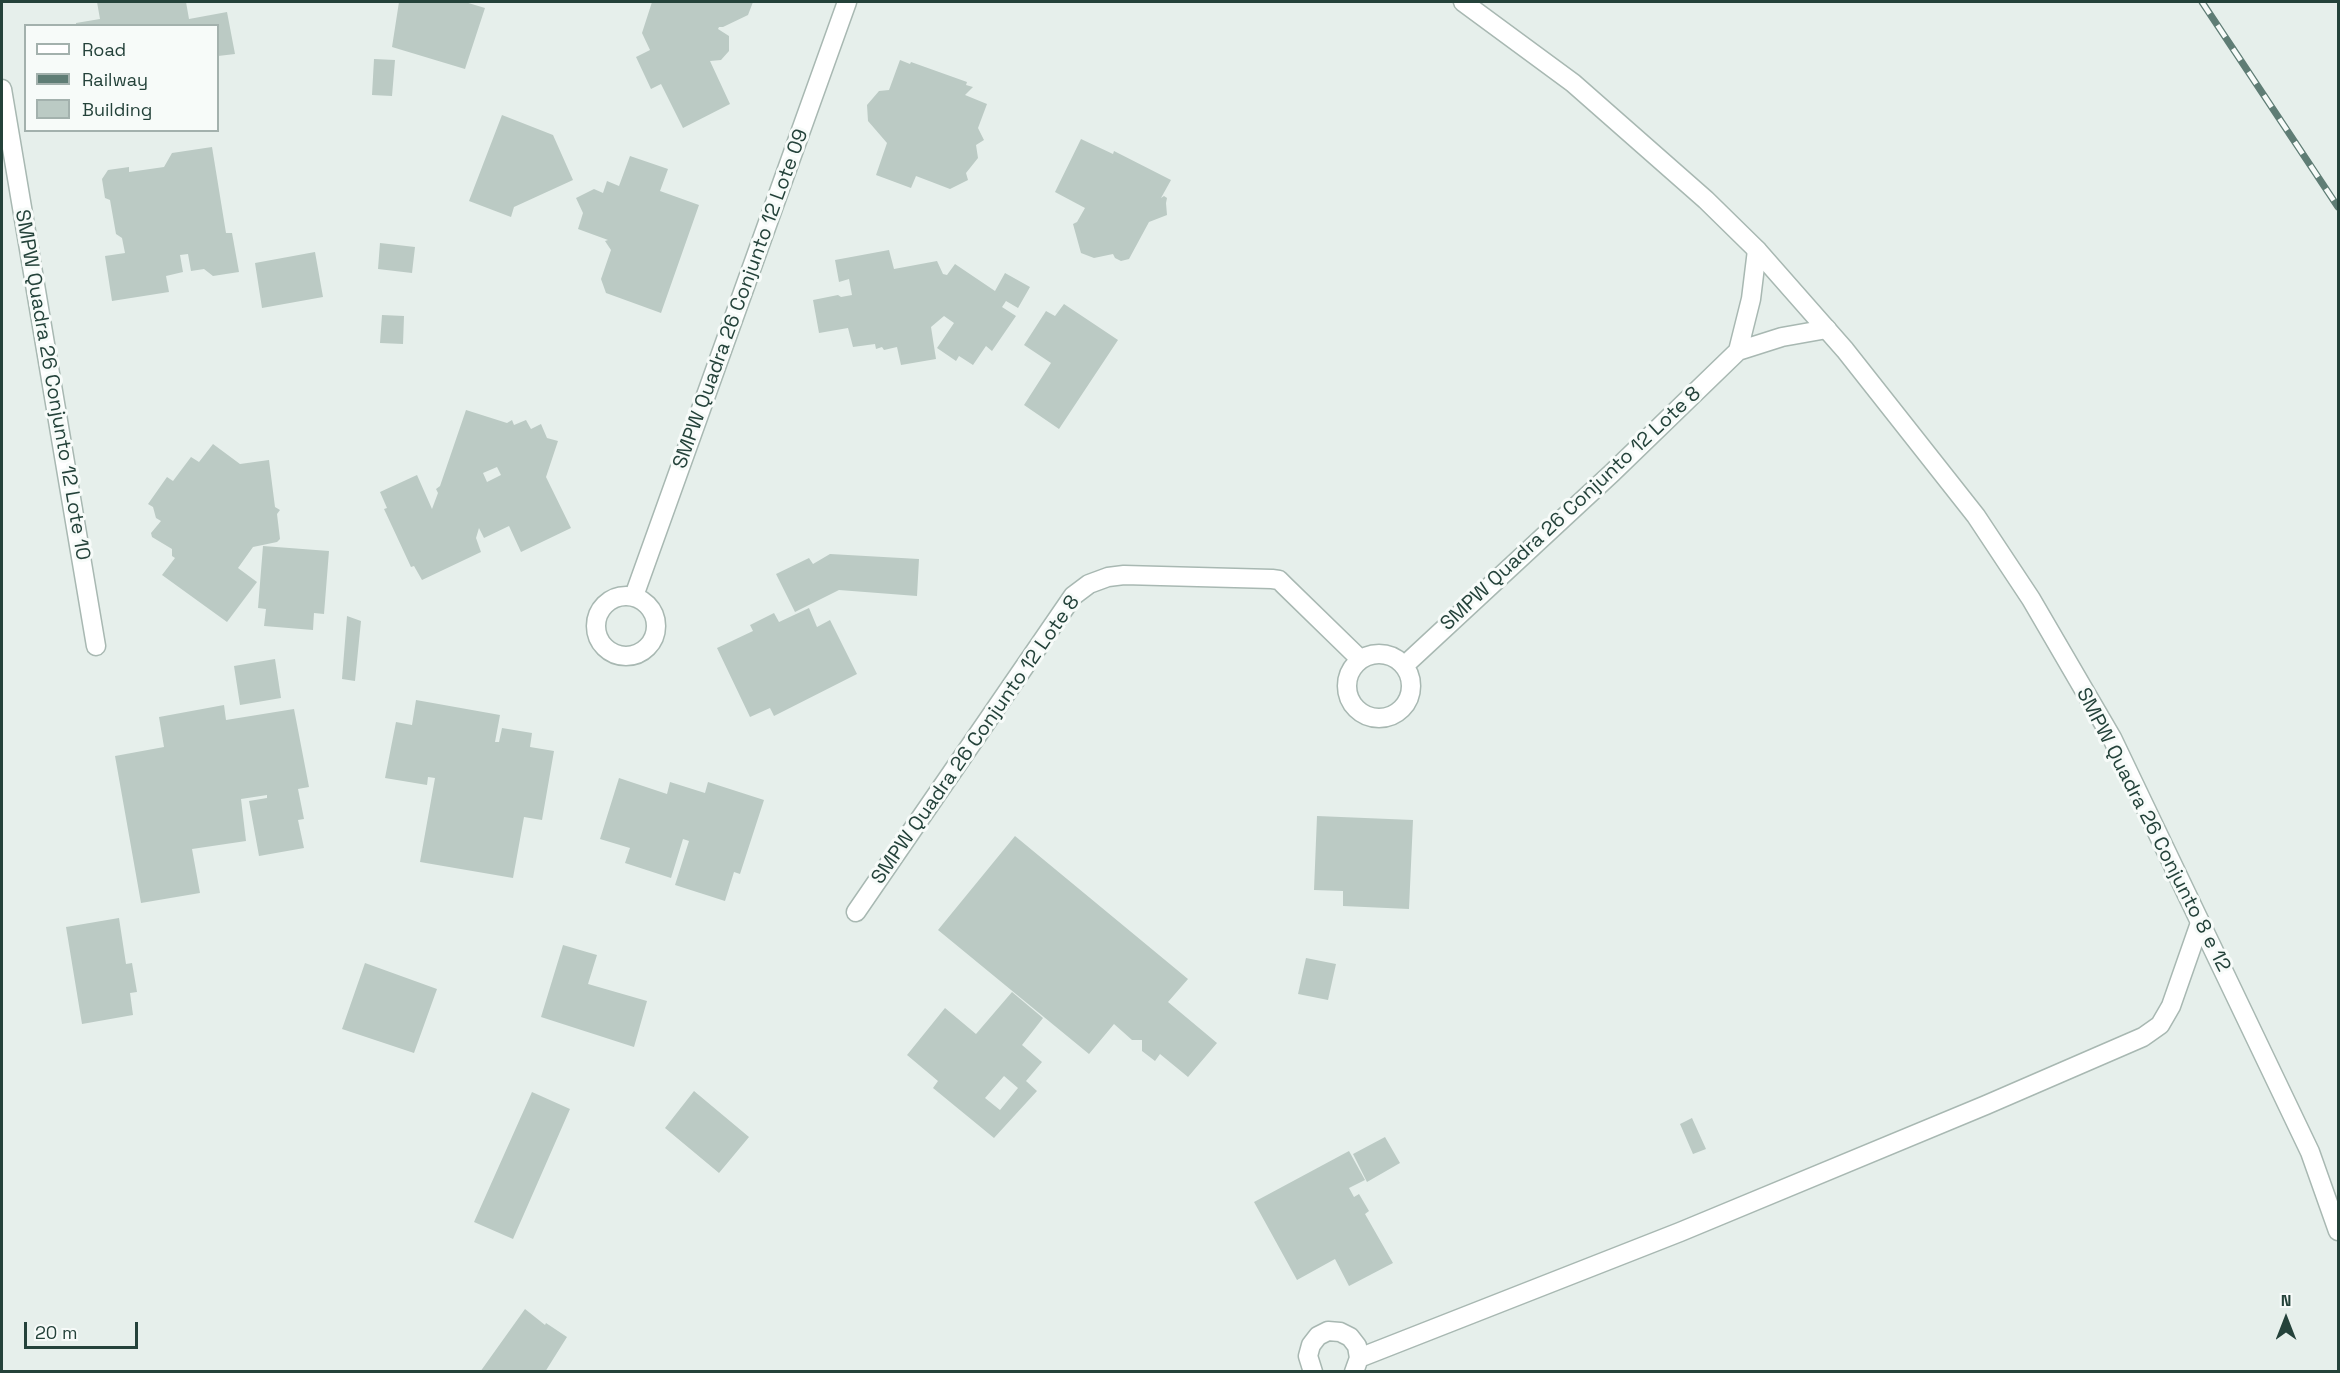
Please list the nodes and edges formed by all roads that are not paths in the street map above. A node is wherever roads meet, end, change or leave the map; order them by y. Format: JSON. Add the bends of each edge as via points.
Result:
{"nodes":[{"id":1,"x":847,"y":2,"type":"edge"},
{"id":2,"x":1463,"y":2,"type":"edge"},
{"id":3,"x":2,"y":89,"type":"edge"},
{"id":4,"x":1757,"y":250,"type":"junction"},
{"id":5,"x":1827,"y":329,"type":"junction"},
{"id":6,"x":1738,"y":351,"type":"junction"},
{"id":7,"x":634,"y":596,"type":"dead end"},
{"id":8,"x":96,"y":646,"type":"dead end"},
{"id":9,"x":1360,"y":659,"type":"junction"},
{"id":10,"x":1405,"y":666,"type":"junction"},
{"id":11,"x":856,"y":912,"type":"dead end"},
{"id":12,"x":2200,"y":923,"type":"junction"},
{"id":13,"x":2338,"y":1231,"type":"edge"},
{"id":14,"x":1356,"y":1365,"type":"edge"},
{"id":15,"x":1313,"y":1371,"type":"edge"}],
"edges":[{"from":1,"to":7,"type":"street","name":"SMPW Quadra 26 Conjunto 12 Lote 09"},
{"from":2,"to":4,"type":"street","name":"SMPW Quadra 26 Conjunto 8 e 12","via":[[1573,83]]},
{"from":3,"to":8,"type":"street","name":"SMPW Quadra 26 Conjunto 12 Lote 10"},
{"from":4,"to":5,"type":"street","name":"SMPW Quadra 26 Conjunto 8 e 12"},
{"from":4,"to":6,"type":"street"},
{"from":5,"to":6,"type":"street","name":"SMPW Quadra 26 Conjunto 12 Lote 8","via":[[1782,337]]},
{"from":5,"to":12,"type":"street","name":"SMPW Quadra 26 Conjunto 8 e 12","via":[[1976,516],[2031,599],[2112,738]]},
{"from":6,"to":10,"type":"street","name":"SMPW Quadra 26 Conjunto 12 Lote 8"},
{"from":9,"to":10,"type":"street","via":[[1384,653]]},
{"from":9,"to":10,"type":"street","via":[[1346,681],[1347,693],[1352,705],[1374,718],[1387,718],[1407,703],[1411,678]]},
{"from":9,"to":11,"type":"street","name":"SMPW Quadra 26 Conjunto 12 Lote 8","via":[[1279,580],[1124,575],[1089,584],[1074,596]]},
{"from":12,"to":13,"type":"street","name":"SMPW Quadra 26 Conjunto 8 e 12","via":[[2310,1152]]},
{"from":12,"to":14,"type":"street","via":[[2171,1006],[2160,1025],[2143,1038]]},
{"from":14,"to":15,"type":"street","via":[[1357,1346],[1350,1337],[1328,1331],[1311,1345],[1308,1356]]}]}
